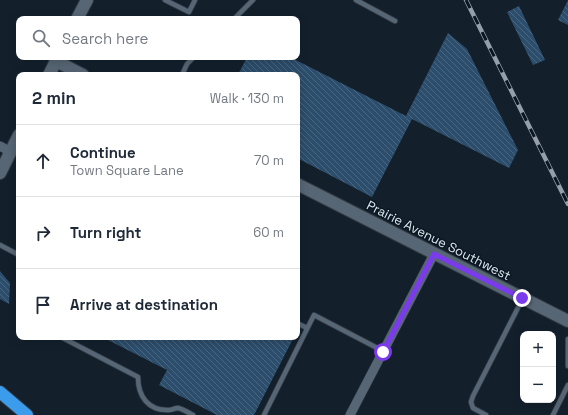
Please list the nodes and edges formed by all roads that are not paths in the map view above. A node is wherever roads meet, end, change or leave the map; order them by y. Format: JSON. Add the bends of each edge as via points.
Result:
{"nodes":[{"id":1,"x":87,"y":0,"type":"edge"},
{"id":2,"x":165,"y":0,"type":"edge"},
{"id":3,"x":195,"y":0,"type":"edge"},
{"id":4,"x":253,"y":0,"type":"edge"},
{"id":5,"x":356,"y":0,"type":"edge"},
{"id":6,"x":79,"y":16,"type":"edge"},
{"id":7,"x":237,"y":16,"type":"edge"},
{"id":8,"x":396,"y":21,"type":"dead end"},
{"id":9,"x":56,"y":60,"type":"edge"},
{"id":10,"x":59,"y":60,"type":"edge"},
{"id":11,"x":191,"y":60,"type":"edge"},
{"id":12,"x":50,"y":72,"type":"edge"},
{"id":13,"x":77,"y":72,"type":"edge"},
{"id":14,"x":183,"y":72,"type":"edge"},
{"id":15,"x":16,"y":138,"type":"edge"},
{"id":16,"x":5,"y":149,"type":"edge"},
{"id":17,"x":0,"y":173,"type":"edge"},
{"id":18,"x":300,"y":186,"type":"edge"},
{"id":19,"x":0,"y":245,"type":"edge"},
{"id":20,"x":16,"y":253,"type":"edge"},
{"id":21,"x":434,"y":254,"type":"junction"},
{"id":22,"x":522,"y":298,"type":"junction"},
{"id":23,"x":568,"y":321,"type":"edge"},
{"id":24,"x":300,"y":324,"type":"edge"},
{"id":25,"x":307,"y":328,"type":"junction"},
{"id":26,"x":568,"y":339,"type":"edge"},
{"id":27,"x":67,"y":340,"type":"edge"},
{"id":28,"x":383,"y":352,"type":"junction"},
{"id":29,"x":568,"y":366,"type":"edge"},
{"id":30,"x":568,"y":385,"type":"edge"},
{"id":31,"x":0,"y":392,"type":"edge"},
{"id":32,"x":27,"y":415,"type":"edge"},
{"id":33,"x":193,"y":415,"type":"edge"},
{"id":34,"x":264,"y":415,"type":"edge"},
{"id":35,"x":350,"y":415,"type":"edge"},
{"id":36,"x":486,"y":415,"type":"edge"},
{"id":37,"x":553,"y":415,"type":"edge"}],
"edges":[{"from":1,"to":6,"type":"street"},
{"from":2,"to":3,"type":"lane","via":[[189,12]]},
{"from":4,"to":7,"type":"lane"},
{"from":5,"to":8,"type":"lane"},
{"from":9,"to":12,"type":"street"},
{"from":10,"to":13,"type":"street"},
{"from":11,"to":14,"type":"lane"},
{"from":15,"to":16,"type":"street"},
{"from":16,"to":17,"type":"street"},
{"from":18,"to":21,"type":"street","name":"Prairie Avenue Southwest"},
{"from":19,"to":20,"type":"lane"},
{"from":21,"to":22,"type":"street","name":"Prairie Avenue Southwest"},
{"from":21,"to":28,"type":"street"},
{"from":22,"to":23,"type":"street","name":"Prairie Avenue Southwest"},
{"from":22,"to":36,"type":"lane","via":[[472,396],[473,408]]},
{"from":24,"to":25,"type":"lane"},
{"from":25,"to":28,"type":"lane","via":[[314,315]]},
{"from":25,"to":34,"type":"lane"},
{"from":26,"to":29,"type":"lane"},
{"from":27,"to":33,"type":"lane","via":[[138,377],[141,396],[155,408],[179,408]]},
{"from":28,"to":35,"type":"street"},
{"from":30,"to":37,"type":"lane"},
{"from":31,"to":32,"type":"highway"}]}
